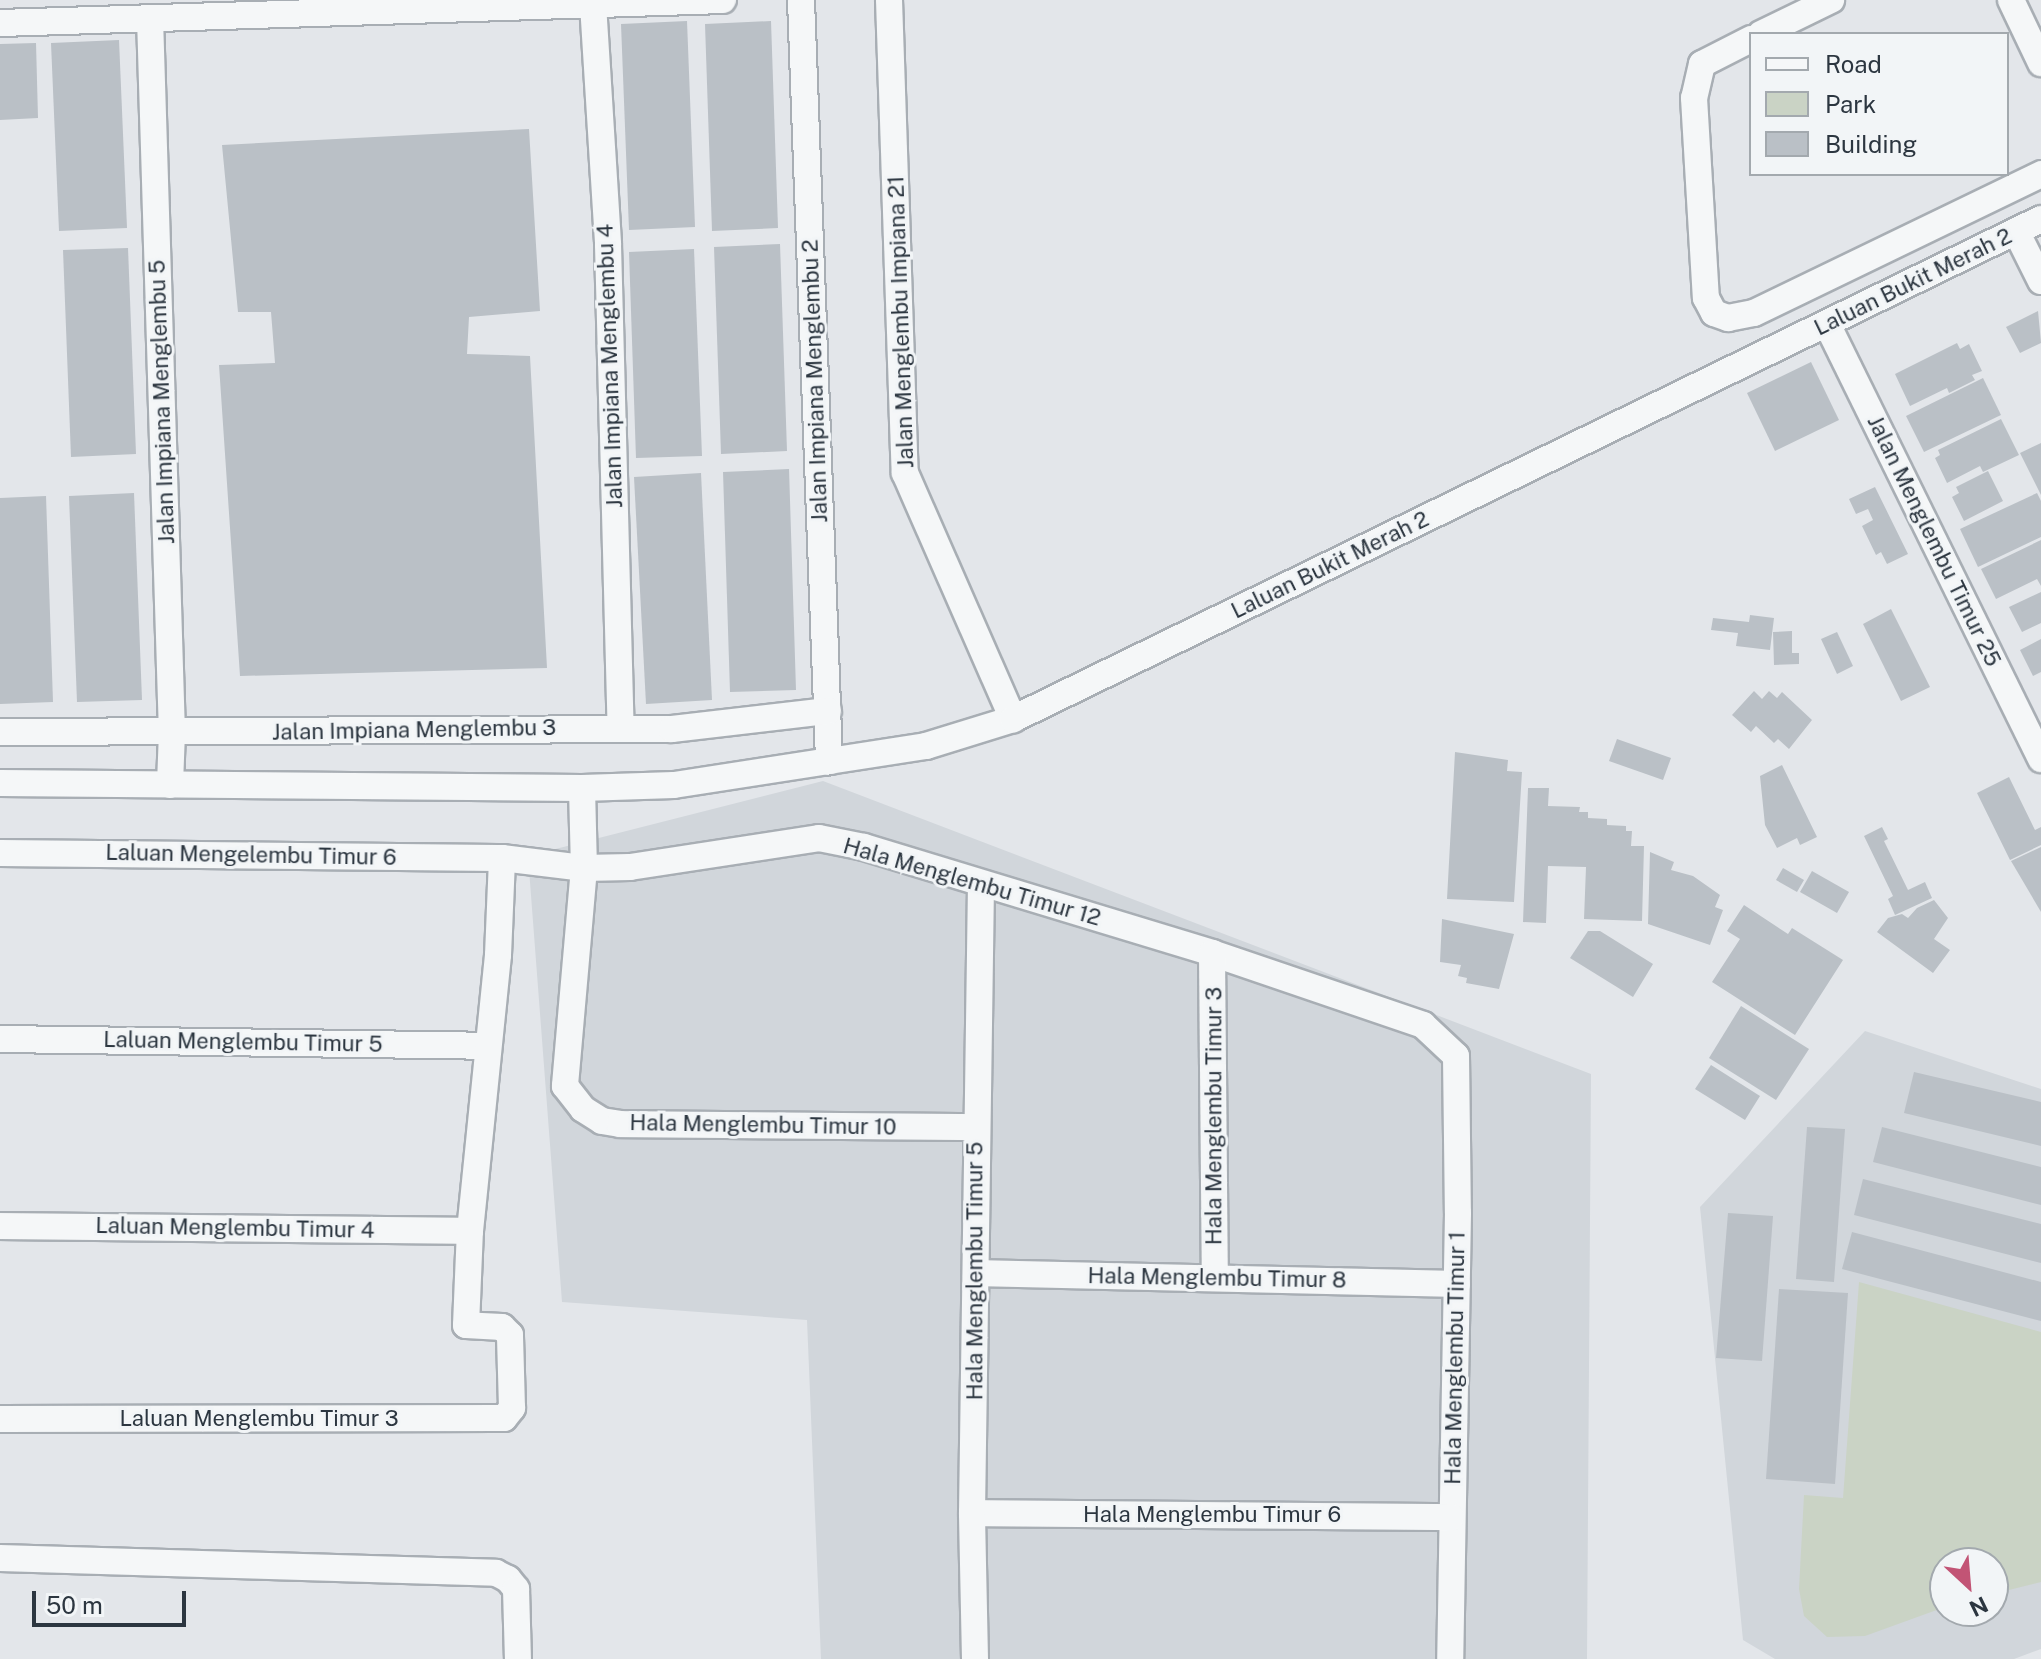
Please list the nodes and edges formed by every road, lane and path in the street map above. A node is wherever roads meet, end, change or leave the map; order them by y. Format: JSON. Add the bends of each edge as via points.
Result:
{"nodes":[{"id":1,"x":723,"y":0,"type":"edge"},
{"id":2,"x":801,"y":0,"type":"edge"},
{"id":3,"x":889,"y":0,"type":"edge"},
{"id":4,"x":1831,"y":0,"type":"edge"},
{"id":5,"x":2011,"y":0,"type":"edge"},
{"id":6,"x":593,"y":4,"type":"junction"},
{"id":7,"x":150,"y":18,"type":"junction"},
{"id":8,"x":0,"y":23,"type":"edge"},
{"id":9,"x":1765,"y":32,"type":"edge"},
{"id":10,"x":1749,"y":40,"type":"edge"},
{"id":11,"x":2041,"y":63,"type":"edge"},
{"id":12,"x":2041,"y":174,"type":"edge"},
{"id":13,"x":2041,"y":219,"type":"edge"},
{"id":14,"x":2016,"y":231,"type":"junction"},
{"id":15,"x":2041,"y":281,"type":"edge"},
{"id":16,"x":1827,"y":324,"type":"junction"},
{"id":17,"x":828,"y":711,"type":"junction"},
{"id":18,"x":1013,"y":719,"type":"junction"},
{"id":19,"x":621,"y":728,"type":"junction"},
{"id":20,"x":0,"y":732,"type":"edge"},
{"id":21,"x":172,"y":732,"type":"junction"},
{"id":22,"x":2041,"y":759,"type":"edge"},
{"id":23,"x":829,"y":761,"type":"junction"},
{"id":24,"x":0,"y":783,"type":"edge"},
{"id":25,"x":170,"y":785,"type":"junction"},
{"id":26,"x":582,"y":788,"type":"junction"},
{"id":27,"x":0,"y":853,"type":"edge"},
{"id":28,"x":502,"y":858,"type":"junction"},
{"id":29,"x":584,"y":868,"type":"junction"},
{"id":30,"x":981,"y":884,"type":"junction"},
{"id":31,"x":1212,"y":953,"type":"junction"},
{"id":32,"x":0,"y":1039,"type":"edge"},
{"id":33,"x":487,"y":1046,"type":"junction"},
{"id":34,"x":1456,"y":1056,"type":"joint"},
{"id":35,"x":976,"y":1127,"type":"junction"},
{"id":36,"x":0,"y":1226,"type":"edge"},
{"id":37,"x":470,"y":1231,"type":"junction"},
{"id":38,"x":976,"y":1273,"type":"junction"},
{"id":39,"x":1215,"y":1278,"type":"junction"},
{"id":40,"x":1457,"y":1284,"type":"junction"},
{"id":41,"x":0,"y":1419,"type":"edge"},
{"id":42,"x":972,"y":1513,"type":"junction"},
{"id":43,"x":1451,"y":1517,"type":"junction"},
{"id":44,"x":0,"y":1558,"type":"edge"},
{"id":45,"x":518,"y":1659,"type":"edge"},
{"id":46,"x":975,"y":1659,"type":"edge"},
{"id":47,"x":1450,"y":1659,"type":"edge"}],
"edges":[{"from":1,"to":6,"type":"street"},
{"from":2,"to":17,"type":"street","name":"Jalan Impiana Menglembu 2"},
{"from":3,"to":18,"type":"street","name":"Jalan Menglembu Impiana 21","via":[[905,473]]},
{"from":4,"to":9,"type":"street"},
{"from":5,"to":11,"type":"street"},
{"from":6,"to":7,"type":"street"},
{"from":6,"to":19,"type":"street","name":"Jalan Impiana Menglembu 4","via":[[608,245]]},
{"from":7,"to":8,"type":"street"},
{"from":7,"to":21,"type":"street","name":"Jalan Impiana Menglembu 5"},
{"from":10,"to":12,"type":"street","name":"Laluan Bukit Merah 2","via":[[1702,64],[1694,98],[1706,298],[1714,313],[1728,318],[1754,313]]},
{"from":13,"to":14,"type":"street","name":"Laluan Bukit Merah 2"},
{"from":14,"to":15,"type":"street"},
{"from":14,"to":16,"type":"street","name":"Laluan Bukit Merah 2"},
{"from":16,"to":18,"type":"street","name":"Laluan Bukit Merah 2"},
{"from":16,"to":22,"type":"street","name":"Jalan Menglembu Timur 25"},
{"from":17,"to":19,"type":"street","name":"Jalan Impiana Menglembu 3","via":[[672,729]]},
{"from":17,"to":23,"type":"street","name":"Jalan Impiana Menglembu 2"},
{"from":18,"to":23,"type":"street","name":"Laluan Bukit Merah 2","via":[[926,746]]},
{"from":19,"to":21,"type":"street","name":"Jalan Impiana Menglembu 3"},
{"from":20,"to":21,"type":"street","name":"Jalan Impiana Menglembu 3"},
{"from":21,"to":25,"type":"street","name":"Jalan Impiana Menglembu 5"},
{"from":23,"to":26,"type":"street","name":"Laluan Bukit Merah 2","via":[[674,785]]},
{"from":24,"to":25,"type":"street","name":"Laluan Bukit Merah 2"},
{"from":25,"to":26,"type":"street","name":"Laluan Bukit Merah 2"},
{"from":26,"to":29,"type":"street"},
{"from":27,"to":28,"type":"street","name":"Laluan Mengelembu Timur 6"},
{"from":28,"to":29,"type":"street","name":"Laluan Mengelembu Timur 6"},
{"from":28,"to":33,"type":"street"},
{"from":29,"to":30,"type":"street","name":"Hala Menglembu Timur 12","via":[[630,867],[819,838]]},
{"from":29,"to":35,"type":"street","name":"Hala Menglembu Timur 10","via":[[565,1086],[583,1109],[620,1124]]},
{"from":30,"to":31,"type":"street","name":"Hala Menglembu Timur 12"},
{"from":30,"to":35,"type":"street","name":"Hala Menglembu Timur 5"},
{"from":31,"to":34,"type":"street","name":"Hala Menglembu Timur 12","via":[[1423,1025]]},
{"from":31,"to":39,"type":"street","name":"Hala Menglembu Timur 3"},
{"from":32,"to":33,"type":"street","name":"Laluan Menglembu Timur 5"},
{"from":33,"to":37,"type":"street"},
{"from":34,"to":40,"type":"street","name":"Hala Menglembu Timur 1"},
{"from":35,"to":38,"type":"street","name":"Hala Menglembu Timur 5"},
{"from":36,"to":37,"type":"street","name":"Laluan Menglembu Timur 4"},
{"from":37,"to":41,"type":"street","name":"Laluan Menglembu Timur 3","via":[[466,1325],[502,1327],[510,1335],[512,1408],[504,1418]]},
{"from":38,"to":39,"type":"street","name":"Hala Menglembu Timur 8"},
{"from":38,"to":42,"type":"street","name":"Hala Menglembu Timur 5"},
{"from":39,"to":40,"type":"street","name":"Hala Menglembu Timur 8"},
{"from":40,"to":43,"type":"street","name":"Hala Menglembu Timur 1"},
{"from":42,"to":43,"type":"street","name":"Hala Menglembu Timur 6"},
{"from":42,"to":46,"type":"street","name":"Hala Menglembu Timur 5"},
{"from":43,"to":47,"type":"street","name":"Hala Menglembu Timur 1"},
{"from":44,"to":45,"type":"street","via":[[496,1573],[516,1589]]}]}
